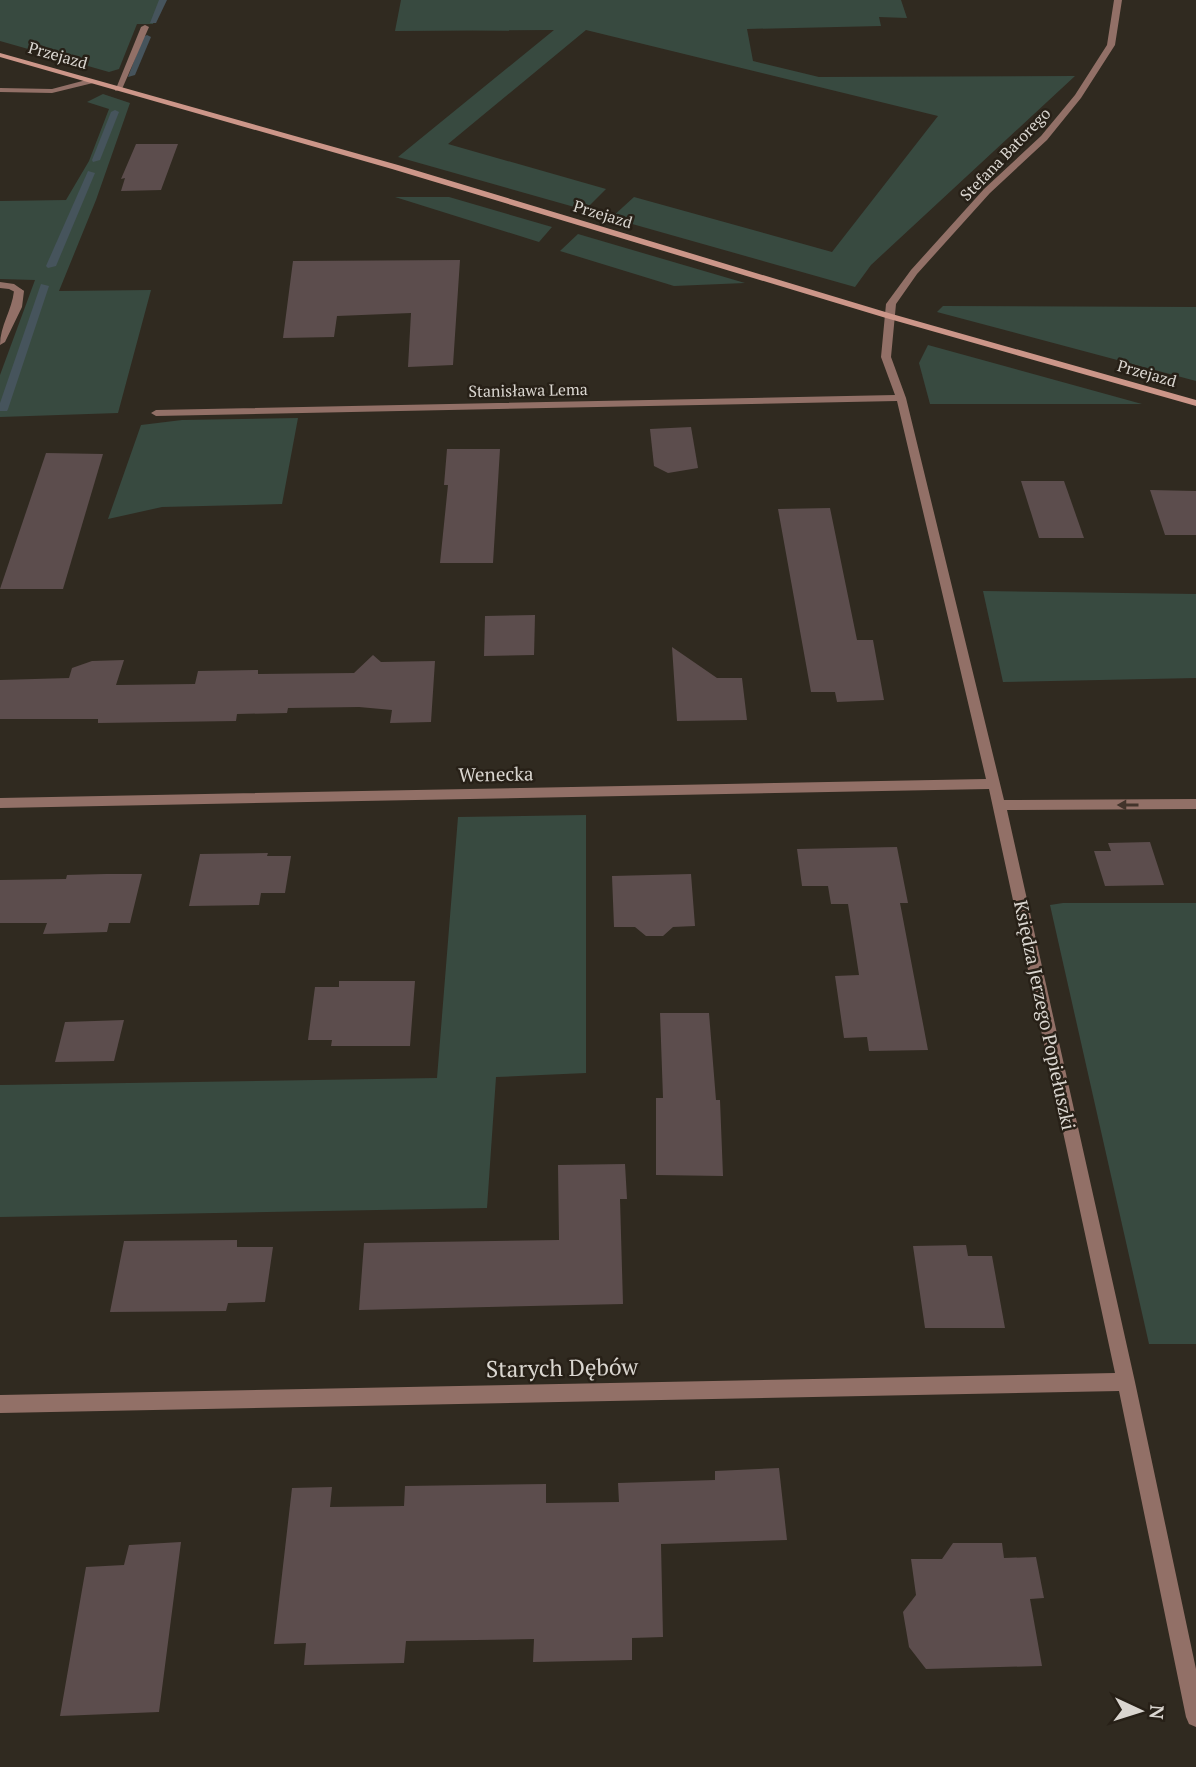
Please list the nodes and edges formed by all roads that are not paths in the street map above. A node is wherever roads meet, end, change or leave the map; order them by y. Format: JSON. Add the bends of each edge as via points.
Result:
{"nodes":[{"id":1,"x":1118,"y":0,"type":"edge"},
{"id":2,"x":145,"y":27,"type":"dead end"},
{"id":3,"x":0,"y":55,"type":"edge"},
{"id":4,"x":90,"y":81,"type":"junction"},
{"id":5,"x":118,"y":89,"type":"junction"},
{"id":6,"x":0,"y":90,"type":"edge"},
{"id":7,"x":0,"y":285,"type":"edge"},
{"id":8,"x":889,"y":316,"type":"junction"},
{"id":9,"x":0,"y":342,"type":"edge"},
{"id":10,"x":901,"y":398,"type":"junction"},
{"id":11,"x":1196,"y":403,"type":"edge"},
{"id":12,"x":156,"y":412,"type":"dead end"},
{"id":13,"x":992,"y":784,"type":"junction"},
{"id":14,"x":0,"y":803,"type":"edge"},
{"id":15,"x":1196,"y":804,"type":"edge"},
{"id":16,"x":999,"y":805,"type":"junction"},
{"id":17,"x":1126,"y":1382,"type":"junction"},
{"id":18,"x":0,"y":1404,"type":"edge"},
{"id":19,"x":1196,"y":1717,"type":"edge"}],
"edges":[{"from":1,"to":8,"type":"street","name":"Stefana Batorego","via":[[1111,44],[1078,96],[1044,138],[987,191],[914,272],[891,304]]},
{"from":2,"to":5,"type":"street"},
{"from":3,"to":4,"type":"street","name":"Przejazd"},
{"from":4,"to":5,"type":"street","name":"Przejazd"},
{"from":4,"to":6,"type":"street","via":[[52,91]]},
{"from":5,"to":8,"type":"street","name":"Przejazd"},
{"from":7,"to":9,"type":"street","via":[[19,290],[17,307]]},
{"from":8,"to":10,"type":"street","name":"Księdza Jerzego Popiełuszki","via":[[886,357]]},
{"from":8,"to":11,"type":"street","name":"Przejazd"},
{"from":10,"to":12,"type":"street","name":"Stanisława Lema"},
{"from":10,"to":13,"type":"street","name":"Księdza Jerzego Popiełuszki"},
{"from":13,"to":14,"type":"street","name":"Wenecka"},
{"from":13,"to":16,"type":"street","name":"Księdza Jerzego Popiełuszki"},
{"from":15,"to":16,"type":"street","one_way":true},
{"from":16,"to":17,"type":"street","name":"Księdza Jerzego Popiełuszki"},
{"from":17,"to":18,"type":"street","name":"Starych Dębów"},
{"from":17,"to":19,"type":"street","name":"Księdza Jerzego Popiełuszki"}]}
